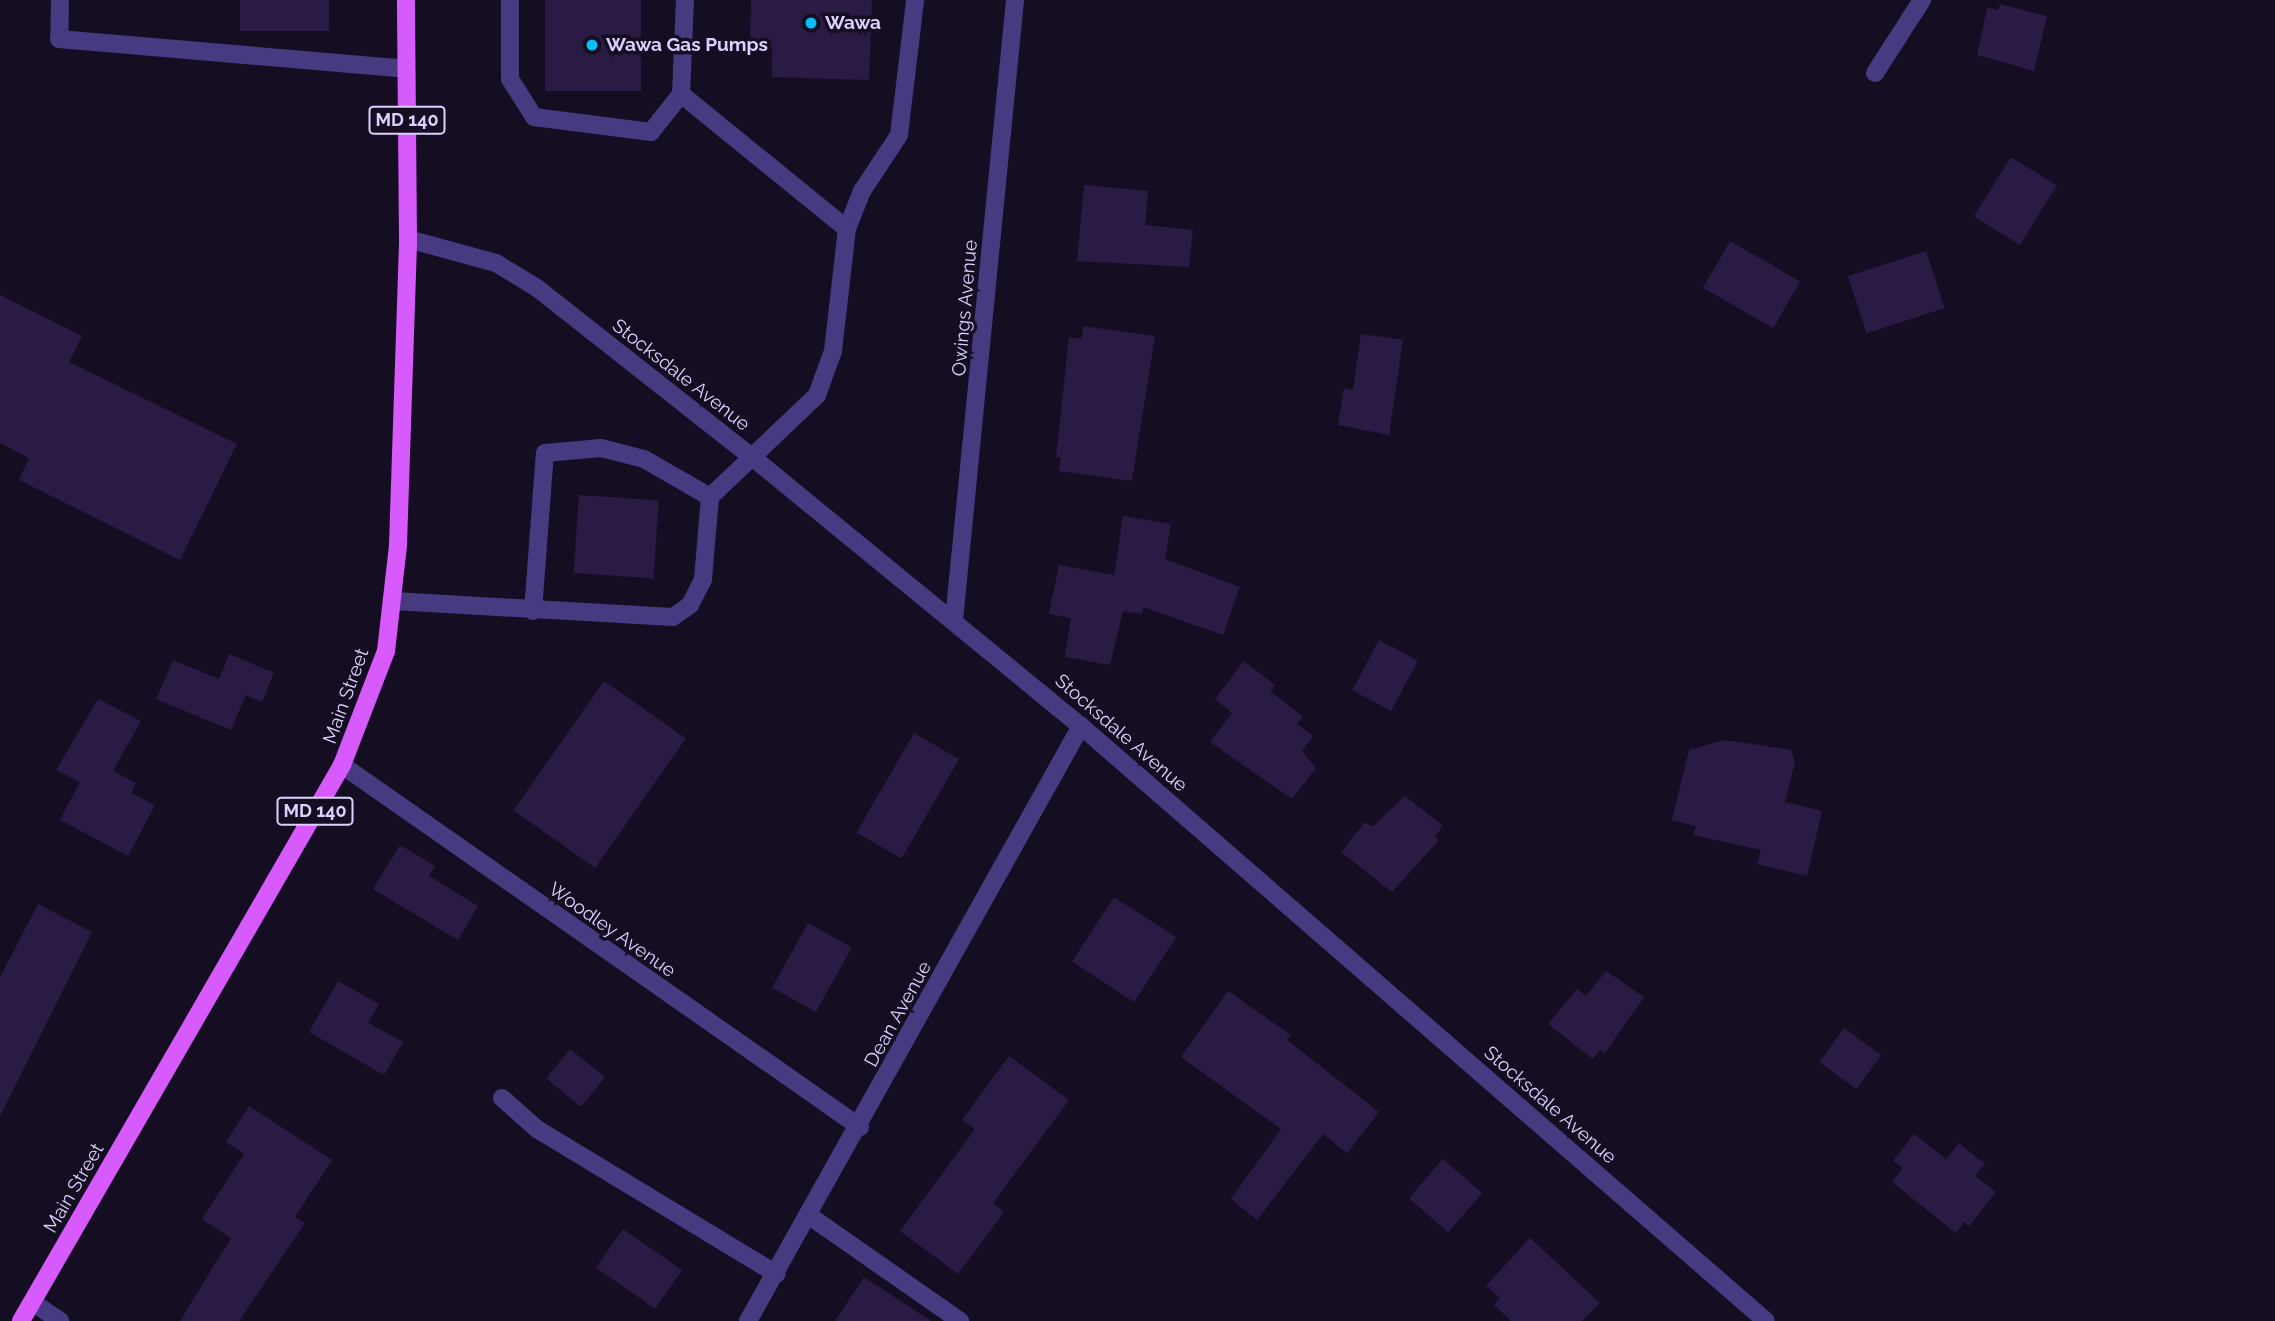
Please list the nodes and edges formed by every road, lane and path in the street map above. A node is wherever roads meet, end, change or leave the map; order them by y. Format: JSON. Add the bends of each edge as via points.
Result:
{"nodes":[{"id":1,"x":60,"y":0,"type":"edge"},
{"id":2,"x":406,"y":0,"type":"edge"},
{"id":3,"x":510,"y":0,"type":"edge"},
{"id":4,"x":685,"y":0,"type":"edge"},
{"id":5,"x":915,"y":0,"type":"edge"},
{"id":6,"x":1015,"y":0,"type":"edge"},
{"id":7,"x":1922,"y":0,"type":"edge"},
{"id":8,"x":406,"y":69,"type":"junction"},
{"id":9,"x":1875,"y":73,"type":"dead end"},
{"id":10,"x":681,"y":94,"type":"junction"},
{"id":11,"x":847,"y":229,"type":"junction"},
{"id":12,"x":408,"y":239,"type":"junction"},
{"id":13,"x":752,"y":457,"type":"junction"},
{"id":14,"x":710,"y":497,"type":"junction"},
{"id":15,"x":394,"y":601,"type":"junction"},
{"id":16,"x":533,"y":611,"type":"junction"},
{"id":17,"x":954,"y":620,"type":"junction"},
{"id":18,"x":1081,"y":726,"type":"junction"},
{"id":19,"x":342,"y":765,"type":"junction"},
{"id":20,"x":502,"y":1098,"type":"dead end"},
{"id":21,"x":860,"y":1126,"type":"junction"},
{"id":22,"x":811,"y":1217,"type":"junction"},
{"id":23,"x":776,"y":1274,"type":"junction"},
{"id":24,"x":32,"y":1302,"type":"junction"},
{"id":25,"x":21,"y":1321,"type":"edge"},
{"id":26,"x":60,"y":1321,"type":"edge"},
{"id":27,"x":748,"y":1321,"type":"edge"},
{"id":28,"x":960,"y":1321,"type":"edge"},
{"id":29,"x":1766,"y":1321,"type":"edge"}],
"edges":[{"from":1,"to":8,"type":"street","via":[[59,39]]},
{"from":2,"to":8,"type":"main road","name":"Main Street","number":"MD 140"},
{"from":3,"to":10,"type":"street","via":[[510,79],[534,117],[651,132]]},
{"from":4,"to":10,"type":"street"},
{"from":5,"to":11,"type":"street","via":[[898,135],[862,191]]},
{"from":6,"to":17,"type":"street","name":"Owings Avenue"},
{"from":7,"to":9,"type":"street"},
{"from":8,"to":12,"type":"main road","name":"Main Street","number":"MD 140"},
{"from":10,"to":11,"type":"street"},
{"from":11,"to":13,"type":"street","via":[[827,376],[803,412]]},
{"from":12,"to":13,"type":"street","name":"Stocksdale Avenue","via":[[496,263],[537,288]]},
{"from":12,"to":15,"type":"main road","name":"Main Street","number":"MD 140"},
{"from":13,"to":14,"type":"street"},
{"from":13,"to":17,"type":"street","name":"Stocksdale Avenue"},
{"from":14,"to":16,"type":"street","via":[[703,579],[690,605],[673,617]]},
{"from":14,"to":16,"type":"street","via":[[644,459],[601,447],[545,453]]},
{"from":15,"to":16,"type":"street"},
{"from":15,"to":19,"type":"main road","name":"Main Street","number":"MD 140","via":[[371,700]]},
{"from":17,"to":18,"type":"street","name":"Stocksdale Avenue"},
{"from":18,"to":21,"type":"street","name":"Dean Avenue"},
{"from":18,"to":29,"type":"street","name":"Stocksdale Avenue"},
{"from":19,"to":21,"type":"street","name":"Woodley Avenue"},
{"from":19,"to":24,"type":"main road","name":"Main Street","number":"MD 140"},
{"from":20,"to":23,"type":"street","via":[[537,1129]]},
{"from":21,"to":22,"type":"street","name":"Dean Avenue"},
{"from":22,"to":23,"type":"street","name":"Dean Avenue"},
{"from":22,"to":28,"type":"street"},
{"from":23,"to":27,"type":"street","name":"Dean Avenue"},
{"from":24,"to":25,"type":"main road","name":"Main Street","number":"MD 140"},
{"from":24,"to":26,"type":"street"}]}
